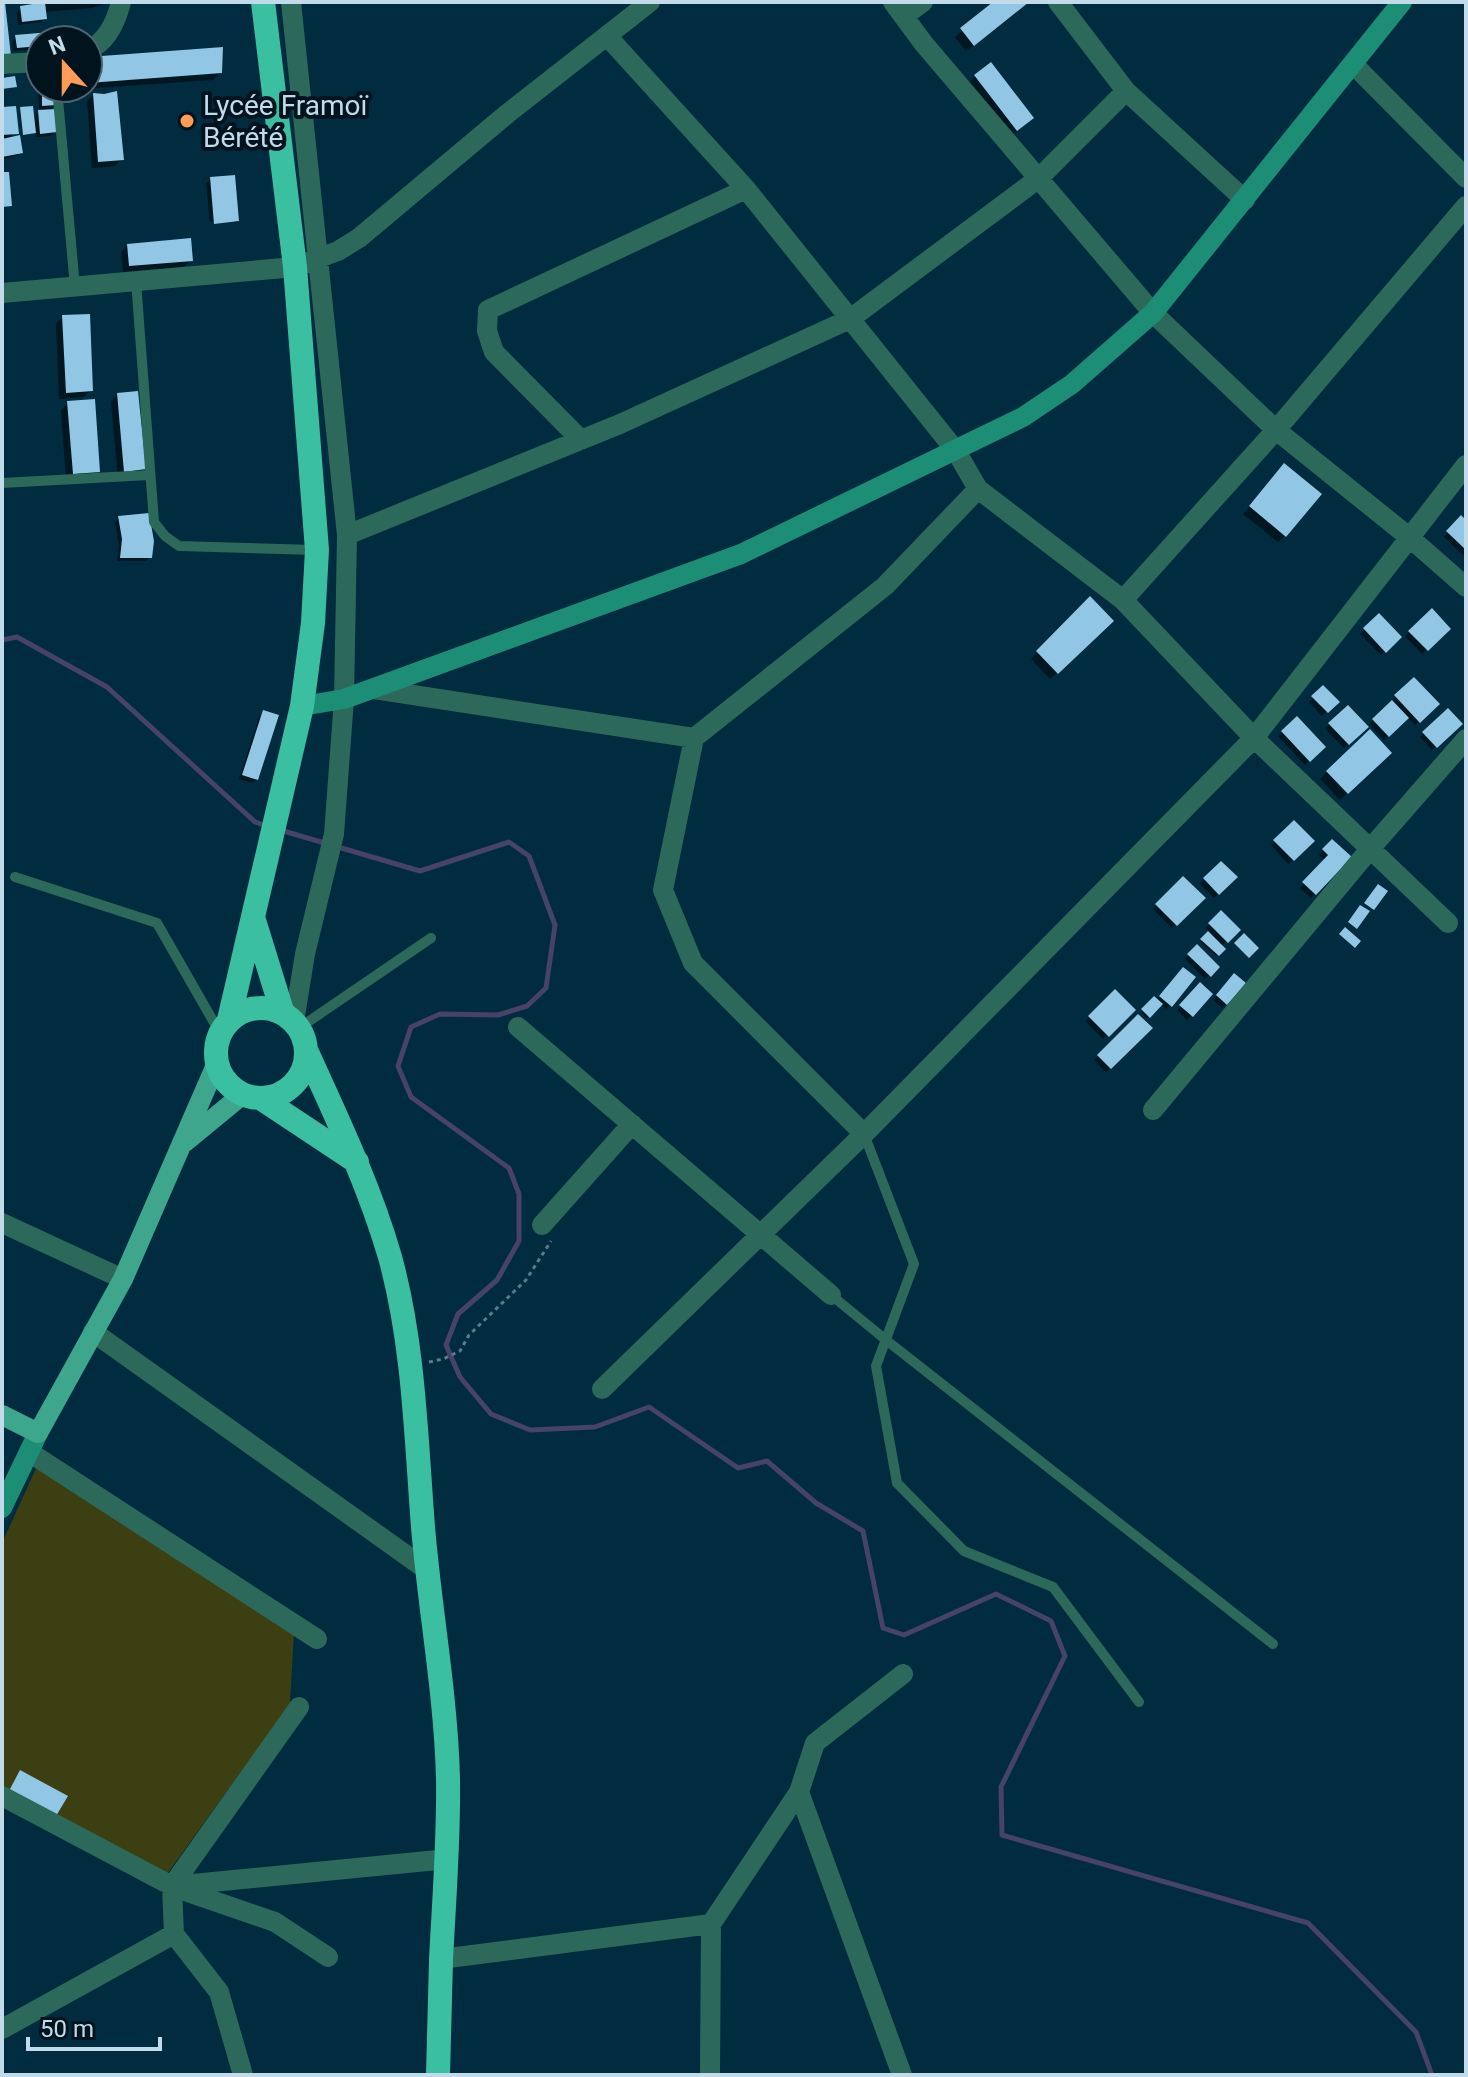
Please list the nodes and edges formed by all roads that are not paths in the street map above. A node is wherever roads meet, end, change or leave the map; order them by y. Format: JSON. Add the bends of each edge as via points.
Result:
{"nodes":[{"id":1,"x":121,"y":2,"type":"edge"},
{"id":2,"x":263,"y":2,"type":"edge"},
{"id":3,"x":291,"y":2,"type":"edge"},
{"id":4,"x":650,"y":2,"type":"edge"},
{"id":5,"x":923,"y":2,"type":"edge"},
{"id":6,"x":1058,"y":2,"type":"edge"},
{"id":7,"x":1402,"y":2,"type":"edge"},
{"id":8,"x":899,"y":9,"type":"edge"},
{"id":9,"x":607,"y":36,"type":"junction"},
{"id":10,"x":104,"y":40,"type":"edge"},
{"id":11,"x":24,"y":63,"type":"edge"},
{"id":12,"x":2,"y":64,"type":"edge"},
{"id":13,"x":1354,"y":65,"type":"junction"},
{"id":14,"x":1126,"y":91,"type":"junction"},
{"id":15,"x":58,"y":104,"type":"edge"},
{"id":16,"x":1039,"y":178,"type":"junction"},
{"id":17,"x":1466,"y":178,"type":"edge"},
{"id":18,"x":746,"y":189,"type":"junction"},
{"id":19,"x":1245,"y":200,"type":"junction"},
{"id":20,"x":1466,"y":206,"type":"edge"},
{"id":21,"x":318,"y":258,"type":"junction"},
{"id":22,"x":295,"y":267,"type":"junction"},
{"id":23,"x":136,"y":281,"type":"junction"},
{"id":24,"x":75,"y":287,"type":"junction"},
{"id":25,"x":2,"y":293,"type":"edge"},
{"id":26,"x":1153,"y":313,"type":"junction"},
{"id":27,"x":850,"y":319,"type":"junction"},
{"id":28,"x":1276,"y":430,"type":"junction"},
{"id":29,"x":581,"y":440,"type":"junction"},
{"id":30,"x":956,"y":451,"type":"junction"},
{"id":31,"x":1466,"y":465,"type":"edge"},
{"id":32,"x":149,"y":475,"type":"junction"},
{"id":33,"x":2,"y":483,"type":"edge"},
{"id":34,"x":978,"y":489,"type":"junction"},
{"id":35,"x":347,"y":535,"type":"junction"},
{"id":36,"x":1409,"y":537,"type":"junction"},
{"id":37,"x":317,"y":550,"type":"junction"},
{"id":38,"x":1466,"y":587,"type":"edge"},
{"id":39,"x":1123,"y":600,"type":"junction"},
{"id":40,"x":374,"y":689,"type":"junction"},
{"id":41,"x":344,"y":699,"type":"junction"},
{"id":42,"x":302,"y":706,"type":"junction"},
{"id":43,"x":694,"y":738,"type":"junction"},
{"id":44,"x":1254,"y":738,"type":"junction"},
{"id":45,"x":1466,"y":739,"type":"edge"},
{"id":46,"x":1370,"y":849,"type":"junction"},
{"id":47,"x":15,"y":877,"type":"dead end"},
{"id":48,"x":253,"y":915,"type":"junction"},
{"id":49,"x":1448,"y":923,"type":"dead end"},
{"id":50,"x":431,"y":938,"type":"dead end"},
{"id":51,"x":225,"y":1027,"type":"junction"},
{"id":52,"x":518,"y":1027,"type":"dead end"},
{"id":53,"x":296,"y":1028,"type":"junction"},
{"id":54,"x":216,"y":1065,"type":"junction"},
{"id":55,"x":252,"y":1097,"type":"junction"},
{"id":56,"x":1153,"y":1110,"type":"dead end"},
{"id":57,"x":632,"y":1124,"type":"junction"},
{"id":58,"x":864,"y":1134,"type":"junction"},
{"id":59,"x":182,"y":1145,"type":"junction"},
{"id":60,"x":357,"y":1162,"type":"junction"},
{"id":61,"x":2,"y":1223,"type":"edge"},
{"id":62,"x":542,"y":1225,"type":"road end"},
{"id":63,"x":759,"y":1234,"type":"junction"},
{"id":64,"x":123,"y":1279,"type":"junction"},
{"id":65,"x":831,"y":1295,"type":"joint"},
{"id":66,"x":93,"y":1332,"type":"junction"},
{"id":67,"x":886,"y":1340,"type":"junction"},
{"id":68,"x":602,"y":1389,"type":"dead end"},
{"id":69,"x":2,"y":1415,"type":"edge"},
{"id":70,"x":38,"y":1433,"type":"junction"},
{"id":71,"x":29,"y":1452,"type":"junction"},
{"id":72,"x":2,"y":1508,"type":"edge"},
{"id":73,"x":427,"y":1570,"type":"junction"},
{"id":74,"x":317,"y":1639,"type":"dead end"},
{"id":75,"x":1273,"y":1644,"type":"dead end"},
{"id":76,"x":903,"y":1674,"type":"dead end"},
{"id":77,"x":1139,"y":1702,"type":"dead end"},
{"id":78,"x":299,"y":1707,"type":"dead end"},
{"id":79,"x":799,"y":1792,"type":"junction"},
{"id":80,"x":2,"y":1796,"type":"edge"},
{"id":81,"x":448,"y":1859,"type":"junction"},
{"id":82,"x":172,"y":1886,"type":"junction"},
{"id":83,"x":711,"y":1924,"type":"junction"},
{"id":84,"x":174,"y":1934,"type":"junction"},
{"id":85,"x":328,"y":1957,"type":"dead end"},
{"id":86,"x":441,"y":1959,"type":"junction"},
{"id":87,"x":2,"y":2029,"type":"edge"},
{"id":88,"x":243,"y":2075,"type":"edge"},
{"id":89,"x":438,"y":2075,"type":"edge"},
{"id":90,"x":710,"y":2075,"type":"edge"},
{"id":91,"x":902,"y":2075,"type":"edge"}],
"edges":[{"from":1,"to":10,"type":"street"},
{"from":2,"to":22,"type":"highway"},
{"from":3,"to":21,"type":"street"},
{"from":4,"to":9,"type":"street"},
{"from":5,"to":8,"type":"street"},
{"from":6,"to":14,"type":"street"},
{"from":7,"to":13,"type":"main road"},
{"from":8,"to":16,"type":"street"},
{"from":9,"to":18,"type":"street"},
{"from":9,"to":21,"type":"street","via":[[359,238]]},
{"from":11,"to":12,"type":"street"},
{"from":13,"to":17,"type":"street"},
{"from":13,"to":19,"type":"main road"},
{"from":14,"to":16,"type":"street"},
{"from":14,"to":19,"type":"street"},
{"from":15,"to":24,"type":"lane"},
{"from":16,"to":26,"type":"street"},
{"from":16,"to":27,"type":"street"},
{"from":18,"to":27,"type":"street"},
{"from":18,"to":29,"type":"street","via":[[488,310],[494,352]]},
{"from":19,"to":26,"type":"main road"},
{"from":20,"to":28,"type":"street"},
{"from":21,"to":22,"type":"street"},
{"from":21,"to":35,"type":"street"},
{"from":22,"to":23,"type":"street"},
{"from":22,"to":37,"type":"highway"},
{"from":23,"to":24,"type":"street"},
{"from":23,"to":32,"type":"lane"},
{"from":24,"to":25,"type":"street"},
{"from":26,"to":28,"type":"street"},
{"from":26,"to":30,"type":"main road","via":[[1072,384],[1023,417]]},
{"from":27,"to":29,"type":"street"},
{"from":27,"to":30,"type":"street"},
{"from":28,"to":36,"type":"street"},
{"from":28,"to":39,"type":"street"},
{"from":29,"to":35,"type":"street"},
{"from":30,"to":34,"type":"street"},
{"from":30,"to":40,"type":"main road","via":[[741,554]]},
{"from":31,"to":36,"type":"street"},
{"from":32,"to":33,"type":"lane"},
{"from":32,"to":37,"type":"lane","via":[[154,522],[179,546]]},
{"from":34,"to":39,"type":"street"},
{"from":34,"to":43,"type":"street","via":[[885,586]]},
{"from":35,"to":41,"type":"street"},
{"from":36,"to":38,"type":"street"},
{"from":36,"to":44,"type":"street"},
{"from":37,"to":42,"type":"highway"},
{"from":39,"to":44,"type":"street"},
{"from":40,"to":41,"type":"main road"},
{"from":40,"to":43,"type":"street"},
{"from":41,"to":42,"type":"main road"},
{"from":41,"to":53,"type":"street","via":[[334,834],[305,954]]},
{"from":42,"to":48,"type":"highway"},
{"from":43,"to":58,"type":"street","via":[[663,890],[693,963]]},
{"from":44,"to":46,"type":"street"},
{"from":44,"to":58,"type":"street"},
{"from":45,"to":46,"type":"street"},
{"from":46,"to":49,"type":"street"},
{"from":46,"to":56,"type":"street"},
{"from":47,"to":51,"type":"lane","via":[[157,923]]},
{"from":48,"to":51,"type":"highway"},
{"from":48,"to":53,"type":"highway"},
{"from":50,"to":53,"type":"lane"},
{"from":51,"to":53,"type":"highway","via":[[241,1012],[255,1008],[270,1009]]},
{"from":51,"to":54,"type":"highway","via":[[215,1049]]},
{"from":52,"to":57,"type":"street"},
{"from":53,"to":55,"type":"highway","via":[[306,1062],[297,1080],[281,1094]]},
{"from":53,"to":60,"type":"highway"},
{"from":54,"to":55,"type":"highway","via":[[231,1088]]},
{"from":54,"to":59,"type":"main road"},
{"from":55,"to":59,"type":"main road"},
{"from":55,"to":60,"type":"highway"},
{"from":57,"to":62,"type":"street"},
{"from":57,"to":63,"type":"street"},
{"from":58,"to":63,"type":"street"},
{"from":58,"to":67,"type":"lane","via":[[914,1264]]},
{"from":59,"to":64,"type":"main road"},
{"from":60,"to":73,"type":"highway","via":[[390,1259],[402,1315]]},
{"from":61,"to":64,"type":"street"},
{"from":63,"to":65,"type":"street"},
{"from":63,"to":68,"type":"street"},
{"from":64,"to":66,"type":"main road"},
{"from":65,"to":67,"type":"lane"},
{"from":66,"to":70,"type":"main road"},
{"from":66,"to":73,"type":"street"},
{"from":67,"to":75,"type":"lane"},
{"from":67,"to":77,"type":"lane","via":[[876,1366],[897,1483],[964,1551],[1053,1587]]},
{"from":69,"to":70,"type":"main road"},
{"from":70,"to":71,"type":"main road"},
{"from":71,"to":72,"type":"main road"},
{"from":71,"to":74,"type":"street"},
{"from":73,"to":81,"type":"highway","via":[[443,1704]]},
{"from":76,"to":79,"type":"street","via":[[815,1743]]},
{"from":78,"to":82,"type":"street"},
{"from":79,"to":83,"type":"street"},
{"from":79,"to":91,"type":"street"},
{"from":80,"to":82,"type":"street"},
{"from":81,"to":82,"type":"street"},
{"from":81,"to":86,"type":"highway"},
{"from":82,"to":84,"type":"street"},
{"from":82,"to":85,"type":"street","via":[[275,1922]]},
{"from":83,"to":86,"type":"street"},
{"from":83,"to":90,"type":"street"},
{"from":84,"to":87,"type":"street"},
{"from":84,"to":88,"type":"street","via":[[219,1992]]},
{"from":86,"to":89,"type":"highway"}]}
